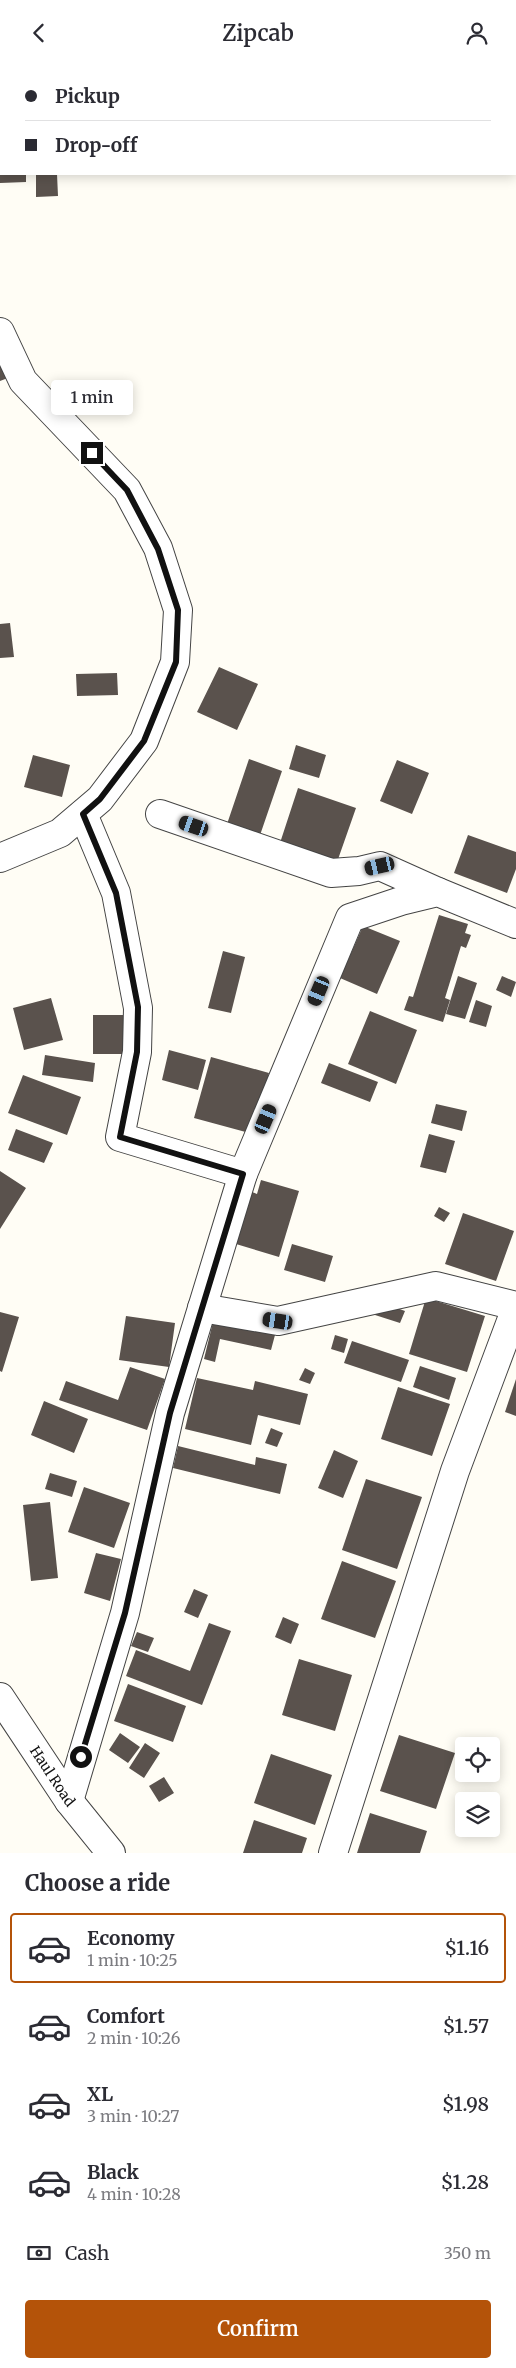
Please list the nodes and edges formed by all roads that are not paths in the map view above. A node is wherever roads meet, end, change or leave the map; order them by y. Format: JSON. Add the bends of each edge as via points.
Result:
{"nodes":[{"id":1,"x":0,"y":332,"type":"edge"},
{"id":2,"x":83,"y":814,"type":"junction"},
{"id":3,"x":160,"y":814,"type":"dead end"},
{"id":4,"x":0,"y":858,"type":"edge"},
{"id":5,"x":438,"y":892,"type":"junction"},
{"id":6,"x":516,"y":924,"type":"edge"},
{"id":7,"x":243,"y":1174,"type":"junction"},
{"id":8,"x":516,"y":1307,"type":"edge"},
{"id":9,"x":202,"y":1308,"type":"junction"},
{"id":10,"x":0,"y":1697,"type":"edge"},
{"id":11,"x":69,"y":1801,"type":"junction"},
{"id":12,"x":111,"y":1853,"type":"edge"},
{"id":13,"x":333,"y":1853,"type":"edge"}],
"edges":[{"from":1,"to":2,"type":"street","via":[[23,381],[127,490],[158,549],[178,610],[176,662],[144,741],[100,799]]},
{"from":2,"to":4,"type":"street","via":[[60,833]]},
{"from":2,"to":7,"type":"street","via":[[116,893],[138,1007],[137,1052],[120,1137]]},
{"from":3,"to":5,"type":"street","via":[[331,873],[380,866]]},
{"from":5,"to":6,"type":"street"},
{"from":5,"to":7,"type":"street","via":[[350,919]]},
{"from":7,"to":9,"type":"street"},
{"from":8,"to":9,"type":"street","via":[[436,1286],[278,1321]]},
{"from":8,"to":13,"type":"street","via":[[455,1471]]},
{"from":9,"to":11,"type":"street","via":[[170,1413],[125,1613]]},
{"from":10,"to":11,"type":"street","name":"Haul Road"},
{"from":11,"to":12,"type":"street","name":"Haul Road"}]}
